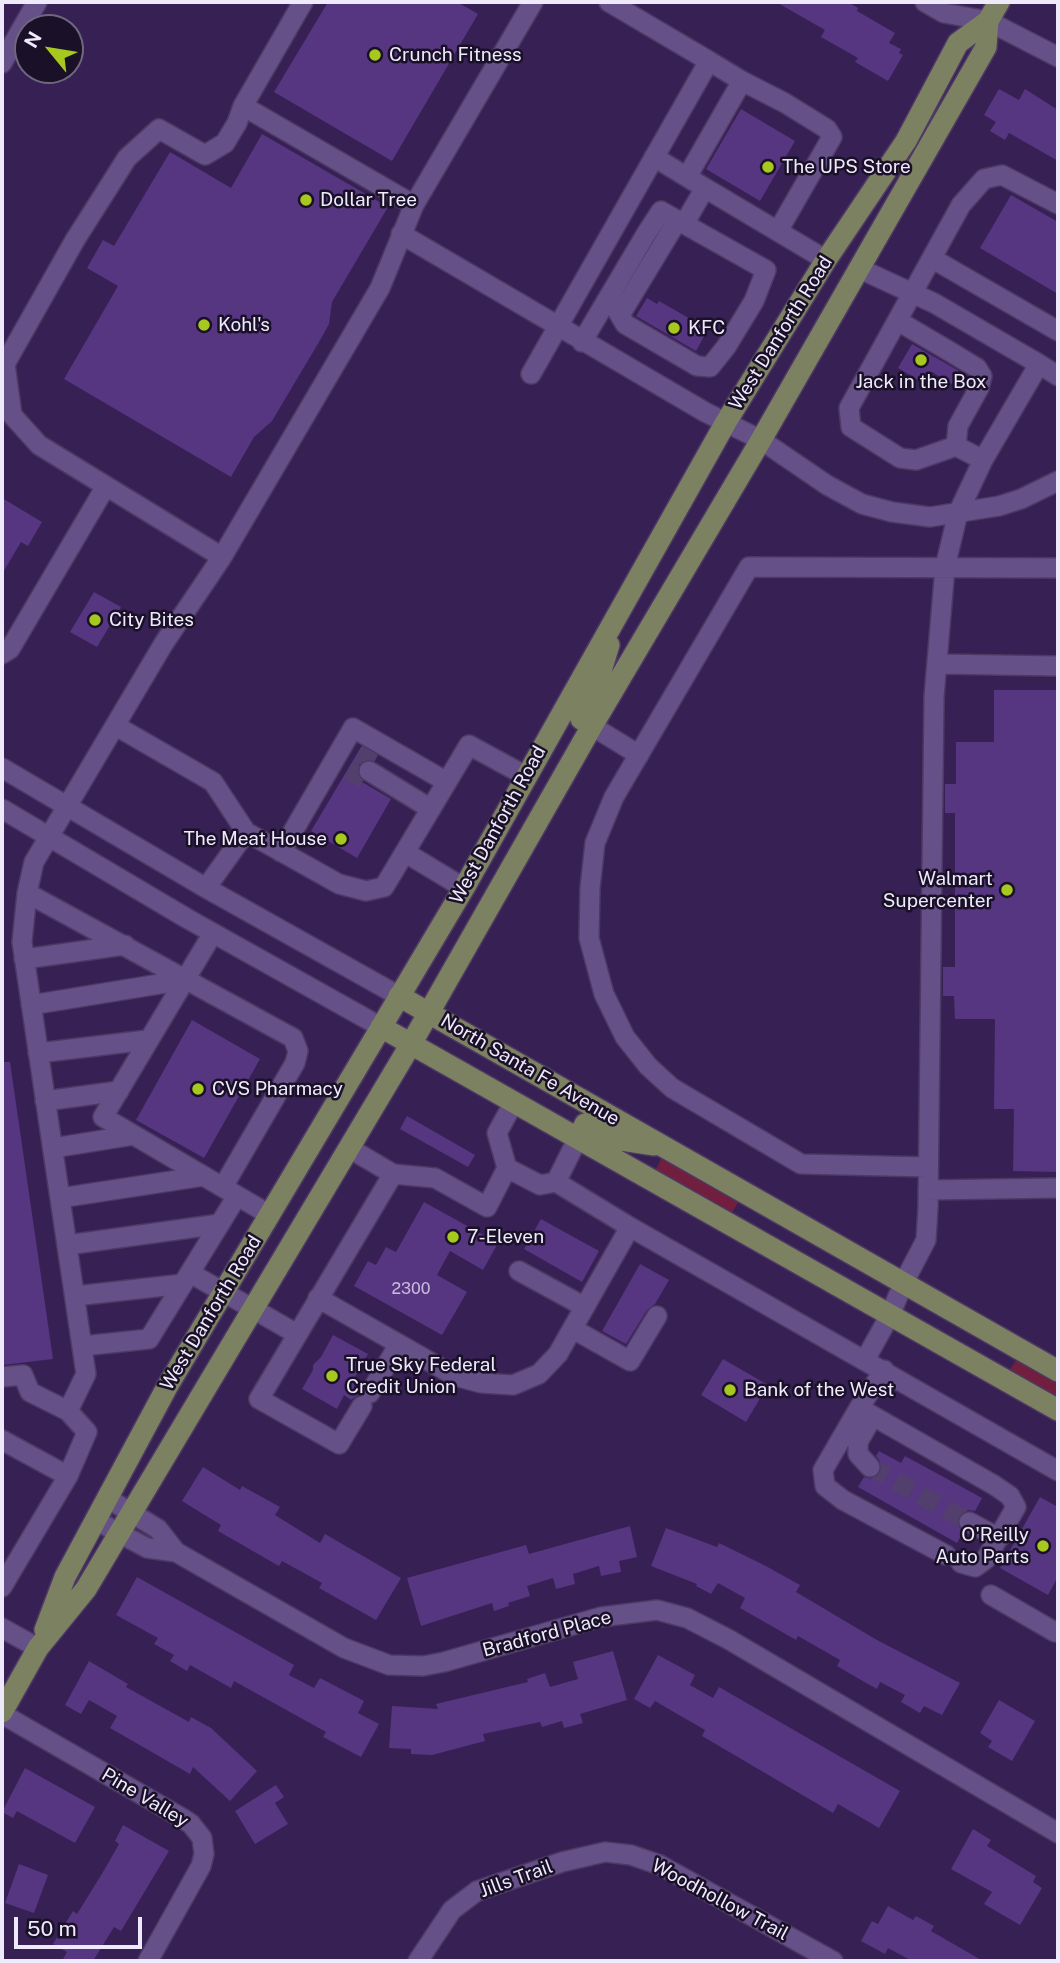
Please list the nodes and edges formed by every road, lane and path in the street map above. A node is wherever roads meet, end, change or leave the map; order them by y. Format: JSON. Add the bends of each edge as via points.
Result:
{"nodes":[{"id":1,"x":37,"y":2,"type":"edge"},
{"id":2,"x":303,"y":2,"type":"edge"},
{"id":3,"x":533,"y":2,"type":"edge"},
{"id":4,"x":609,"y":2,"type":"edge"},
{"id":5,"x":925,"y":2,"type":"edge"},
{"id":6,"x":971,"y":2,"type":"edge"},
{"id":7,"x":999,"y":2,"type":"edge"},
{"id":8,"x":988,"y":20,"type":"junction"},
{"id":9,"x":1058,"y":57,"type":"edge"},
{"id":10,"x":709,"y":61,"type":"junction"},
{"id":11,"x":2,"y":62,"type":"edge"},
{"id":12,"x":742,"y":80,"type":"junction"},
{"id":13,"x":243,"y":106,"type":"junction"},
{"id":14,"x":654,"y":157,"type":"junction"},
{"id":15,"x":687,"y":177,"type":"junction"},
{"id":16,"x":705,"y":188,"type":"junction"},
{"id":17,"x":1058,"y":204,"type":"edge"},
{"id":18,"x":414,"y":205,"type":"junction"},
{"id":19,"x":680,"y":223,"type":"junction"},
{"id":20,"x":778,"y":231,"type":"junction"},
{"id":21,"x":401,"y":234,"type":"junction"},
{"id":22,"x":933,"y":259,"type":"junction"},
{"id":23,"x":827,"y":260,"type":"junction"},
{"id":24,"x":860,"y":269,"type":"junction"},
{"id":25,"x":914,"y":293,"type":"junction"},
{"id":26,"x":613,"y":308,"type":"junction"},
{"id":27,"x":898,"y":321,"type":"junction"},
{"id":28,"x":557,"y":327,"type":"junction"},
{"id":29,"x":1058,"y":331,"type":"edge"},
{"id":30,"x":582,"y":342,"type":"junction"},
{"id":31,"x":1038,"y":365,"type":"junction"},
{"id":32,"x":531,"y":374,"type":"dead end"},
{"id":33,"x":1058,"y":376,"type":"edge"},
{"id":34,"x":726,"y":422,"type":"junction"},
{"id":35,"x":761,"y":440,"type":"junction"},
{"id":36,"x":956,"y":446,"type":"junction"},
{"id":37,"x":984,"y":460,"type":"junction"},
{"id":38,"x":1058,"y":481,"type":"edge"},
{"id":39,"x":106,"y":486,"type":"junction"},
{"id":40,"x":958,"y":513,"type":"junction"},
{"id":41,"x":222,"y":557,"type":"junction"},
{"id":42,"x":945,"y":568,"type":"junction"},
{"id":43,"x":1058,"y":568,"type":"edge"},
{"id":44,"x":619,"y":609,"type":"junction"},
{"id":45,"x":2,"y":654,"type":"edge"},
{"id":46,"x":936,"y":664,"type":"junction"},
{"id":47,"x":1058,"y":666,"type":"edge"},
{"id":48,"x":116,"y":726,"type":"junction"},
{"id":49,"x":592,"y":726,"type":"junction"},
{"id":50,"x":356,"y":755,"type":"junction"},
{"id":51,"x":639,"y":755,"type":"junction"},
{"id":52,"x":2,"y":768,"type":"edge"},
{"id":53,"x":526,"y":776,"type":"junction"},
{"id":54,"x":437,"y":800,"type":"junction"},
{"id":55,"x":68,"y":807,"type":"junction"},
{"id":56,"x":2,"y":808,"type":"edge"},
{"id":57,"x":246,"y":832,"type":"junction"},
{"id":58,"x":50,"y":837,"type":"junction"},
{"id":59,"x":281,"y":852,"type":"junction"},
{"id":60,"x":406,"y":853,"type":"junction"},
{"id":61,"x":206,"y":888,"type":"junction"},
{"id":62,"x":464,"y":888,"type":"junction"},
{"id":63,"x":27,"y":893,"type":"junction"},
{"id":64,"x":213,"y":933,"type":"junction"},
{"id":65,"x":125,"y":946,"type":"junction"},
{"id":66,"x":24,"y":959,"type":"junction"},
{"id":67,"x":184,"y":980,"type":"junction"},
{"id":68,"x":399,"y":996,"type":"junction"},
{"id":69,"x":31,"y":1004,"type":"junction"},
{"id":70,"x":430,"y":1012,"type":"junction"},
{"id":71,"x":381,"y":1027,"type":"junction"},
{"id":72,"x":147,"y":1040,"type":"junction"},
{"id":73,"x":411,"y":1044,"type":"junction"},
{"id":74,"x":38,"y":1053,"type":"junction"},
{"id":75,"x":118,"y":1091,"type":"junction"},
{"id":76,"x":46,"y":1101,"type":"junction"},
{"id":77,"x":514,"y":1102,"type":"junction"},
{"id":78,"x":134,"y":1135,"type":"junction"},
{"id":79,"x":578,"y":1138,"type":"junction"},
{"id":80,"x":666,"y":1147,"type":"junction"},
{"id":81,"x":349,"y":1148,"type":"junction"},
{"id":82,"x":53,"y":1149,"type":"junction"},
{"id":83,"x":507,"y":1167,"type":"junction"},
{"id":84,"x":927,"y":1167,"type":"junction"},
{"id":85,"x":393,"y":1174,"type":"junction"},
{"id":86,"x":204,"y":1176,"type":"junction"},
{"id":87,"x":556,"y":1182,"type":"junction"},
{"id":88,"x":1058,"y":1188,"type":"edge"},
{"id":89,"x":928,"y":1189,"type":"junction"},
{"id":90,"x":230,"y":1192,"type":"junction"},
{"id":91,"x":60,"y":1198,"type":"junction"},
{"id":92,"x":270,"y":1215,"type":"junction"},
{"id":93,"x":220,"y":1224,"type":"junction"},
{"id":94,"x":630,"y":1227,"type":"junction"},
{"id":95,"x":67,"y":1245,"type":"junction"},
{"id":96,"x":519,"y":1270,"type":"dead end"},
{"id":97,"x":186,"y":1278,"type":"junction"},
{"id":98,"x":904,"y":1282,"type":"junction"},
{"id":99,"x":223,"y":1292,"type":"junction"},
{"id":100,"x":75,"y":1296,"type":"junction"},
{"id":101,"x":318,"y":1298,"type":"junction"},
{"id":102,"x":585,"y":1307,"type":"junction"},
{"id":103,"x":253,"y":1309,"type":"junction"},
{"id":104,"x":890,"y":1315,"type":"junction"},
{"id":105,"x":657,"y":1316,"type":"dead end"},
{"id":106,"x":573,"y":1329,"type":"junction"},
{"id":107,"x":297,"y":1334,"type":"junction"},
{"id":108,"x":399,"y":1344,"type":"junction"},
{"id":109,"x":82,"y":1346,"type":"junction"},
{"id":110,"x":865,"y":1360,"type":"junction"},
{"id":111,"x":884,"y":1370,"type":"junction"},
{"id":112,"x":1058,"y":1371,"type":"edge"},
{"id":113,"x":2,"y":1377,"type":"edge"},
{"id":114,"x":1058,"y":1410,"type":"edge"},
{"id":115,"x":68,"y":1411,"type":"junction"},
{"id":116,"x":866,"y":1412,"type":"junction"},
{"id":117,"x":2,"y":1440,"type":"edge"},
{"id":118,"x":870,"y":1467,"type":"tunnel mouth"},
{"id":119,"x":1058,"y":1471,"type":"edge"},
{"id":120,"x":68,"y":1476,"type":"junction"},
{"id":121,"x":107,"y":1498,"type":"junction"},
{"id":122,"x":132,"y":1513,"type":"junction"},
{"id":123,"x":95,"y":1520,"type":"junction"},
{"id":124,"x":969,"y":1522,"type":"tunnel mouth"},
{"id":125,"x":120,"y":1533,"type":"junction"},
{"id":126,"x":999,"y":1538,"type":"junction"},
{"id":127,"x":176,"y":1552,"type":"junction"},
{"id":128,"x":2,"y":1587,"type":"edge"},
{"id":129,"x":991,"y":1595,"type":"dead end"},
{"id":130,"x":2,"y":1628,"type":"edge"},
{"id":131,"x":1058,"y":1632,"type":"edge"},
{"id":132,"x":38,"y":1648,"type":"junction"},
{"id":133,"x":2,"y":1713,"type":"edge"},
{"id":134,"x":1058,"y":1833,"type":"edge"},
{"id":135,"x":562,"y":1862,"type":"joint"},
{"id":136,"x":148,"y":1961,"type":"edge"},
{"id":137,"x":418,"y":1961,"type":"edge"},
{"id":138,"x":833,"y":1961,"type":"edge"}],
"edges":[{"from":1,"to":11,"type":"street"},
{"from":2,"to":13,"type":"street"},
{"from":3,"to":18,"type":"street"},
{"from":4,"to":10,"type":"street"},
{"from":5,"to":8,"type":"street","via":[[944,13]]},
{"from":6,"to":8,"type":"street"},
{"from":7,"to":8,"type":"main road","name":"West Danforth Road"},
{"from":8,"to":9,"type":"street"},
{"from":8,"to":23,"type":"main road","name":"West Danforth Road","via":[[958,43],[906,141]]},
{"from":8,"to":24,"type":"main road","name":"West Danforth Road","via":[[986,47]]},
{"from":10,"to":12,"type":"street"},
{"from":10,"to":14,"type":"street"},
{"from":12,"to":15,"type":"street"},
{"from":12,"to":20,"type":"street","via":[[827,129],[832,137]]},
{"from":13,"to":18,"type":"street"},
{"from":13,"to":39,"type":"street","via":[[225,143],[205,155],[159,130],[127,158],[5,363],[12,415],[39,445]]},
{"from":14,"to":15,"type":"street"},
{"from":14,"to":28,"type":"street"},
{"from":15,"to":16,"type":"street"},
{"from":16,"to":19,"type":"street"},
{"from":16,"to":20,"type":"street"},
{"from":17,"to":22,"type":"street","via":[[1002,175],[984,179],[961,205]]},
{"from":18,"to":21,"type":"street"},
{"from":19,"to":26,"type":"street"},
{"from":19,"to":26,"type":"street","via":[[765,270],[754,301],[726,347],[710,367],[697,366],[625,324]]},
{"from":20,"to":23,"type":"street"},
{"from":21,"to":28,"type":"street"},
{"from":21,"to":41,"type":"street","via":[[380,288]]},
{"from":22,"to":25,"type":"street"},
{"from":22,"to":29,"type":"street"},
{"from":23,"to":34,"type":"main road","name":"West Danforth Road"},
{"from":24,"to":25,"type":"street"},
{"from":24,"to":35,"type":"main road","name":"West Danforth Road"},
{"from":25,"to":27,"type":"street"},
{"from":25,"to":31,"type":"street"},
{"from":26,"to":30,"type":"street"},
{"from":27,"to":36,"type":"street","via":[[982,376],[958,426]]},
{"from":27,"to":36,"type":"street","via":[[849,408],[851,427],[900,458],[916,460]]},
{"from":28,"to":30,"type":"street"},
{"from":28,"to":32,"type":"street"},
{"from":30,"to":34,"type":"street"},
{"from":31,"to":33,"type":"street"},
{"from":31,"to":37,"type":"street"},
{"from":34,"to":35,"type":"street"},
{"from":34,"to":44,"type":"main road","name":"West Danforth Road"},
{"from":35,"to":40,"type":"street","via":[[862,504],[930,517]]},
{"from":35,"to":49,"type":"main road","name":"West Danforth Road"},
{"from":36,"to":37,"type":"street"},
{"from":37,"to":40,"type":"street"},
{"from":38,"to":40,"type":"street","via":[[1021,499]]},
{"from":39,"to":41,"type":"street"},
{"from":39,"to":45,"type":"street","via":[[10,649]]},
{"from":40,"to":42,"type":"street"},
{"from":41,"to":48,"type":"street","via":[[163,643]]},
{"from":42,"to":43,"type":"street"},
{"from":42,"to":46,"type":"street"},
{"from":42,"to":51,"type":"street","via":[[749,567]]},
{"from":44,"to":49,"type":"main road","via":[[598,681],[580,715]]},
{"from":44,"to":53,"type":"main road","name":"West Danforth Road"},
{"from":46,"to":47,"type":"street"},
{"from":46,"to":84,"type":"street"},
{"from":48,"to":55,"type":"street"},
{"from":48,"to":57,"type":"street","via":[[213,782]]},
{"from":49,"to":51,"type":"street"},
{"from":49,"to":70,"type":"main road","name":"West Danforth Road"},
{"from":50,"to":54,"type":"street"},
{"from":50,"to":54,"type":"street"},
{"from":50,"to":54,"type":"street"},
{"from":50,"to":59,"type":"street"},
{"from":51,"to":84,"type":"street","via":[[614,797],[595,843],[590,888],[589,938],[604,994],[625,1037],[672,1088],[801,1164]]},
{"from":52,"to":55,"type":"street","name":"North Santa Fe Avenue"},
{"from":53,"to":54,"type":"street","via":[[469,745]]},
{"from":53,"to":62,"type":"main road","name":"West Danforth Road"},
{"from":54,"to":60,"type":"street"},
{"from":55,"to":58,"type":"street"},
{"from":55,"to":61,"type":"street","name":"North Santa Fe Avenue"},
{"from":56,"to":58,"type":"street","name":"North Santa Fe Avenue"},
{"from":57,"to":59,"type":"street"},
{"from":57,"to":61,"type":"street"},
{"from":58,"to":63,"type":"street","via":[[34,862]]},
{"from":58,"to":64,"type":"street","name":"North Santa Fe Avenue"},
{"from":59,"to":60,"type":"street","via":[[339,884],[366,891],[384,887]]},
{"from":60,"to":62,"type":"street"},
{"from":61,"to":68,"type":"street","name":"North Santa Fe Avenue"},
{"from":62,"to":68,"type":"main road","name":"West Danforth Road"},
{"from":63,"to":65,"type":"street"},
{"from":63,"to":66,"type":"street"},
{"from":64,"to":67,"type":"street"},
{"from":64,"to":71,"type":"street","name":"North Santa Fe Avenue"},
{"from":65,"to":66,"type":"street"},
{"from":65,"to":67,"type":"street"},
{"from":66,"to":69,"type":"street"},
{"from":67,"to":69,"type":"street"},
{"from":67,"to":72,"type":"street"},
{"from":67,"to":90,"type":"street","via":[[293,1038],[298,1051]]},
{"from":68,"to":70,"type":"main road","name":"North Santa Fe Avenue"},
{"from":68,"to":71,"type":"main road","name":"West Danforth Road"},
{"from":69,"to":74,"type":"street"},
{"from":70,"to":73,"type":"main road","name":"West Danforth Road"},
{"from":70,"to":80,"type":"main road","name":"North Santa Fe Avenue"},
{"from":71,"to":73,"type":"main road","name":"North Santa Fe Avenue"},
{"from":71,"to":92,"type":"main road","name":"West Danforth Road"},
{"from":72,"to":74,"type":"street"},
{"from":72,"to":75,"type":"street"},
{"from":73,"to":77,"type":"main road","name":"North Santa Fe Avenue"},
{"from":73,"to":81,"type":"main road","name":"West Danforth Road"},
{"from":74,"to":76,"type":"street"},
{"from":75,"to":76,"type":"street"},
{"from":75,"to":78,"type":"street","via":[[103,1117]]},
{"from":76,"to":82,"type":"street"},
{"from":77,"to":79,"type":"main road","name":"North Santa Fe Avenue"},
{"from":77,"to":83,"type":"street","via":[[497,1133]]},
{"from":78,"to":82,"type":"street"},
{"from":78,"to":86,"type":"street"},
{"from":79,"to":80,"type":"main road","via":[[585,1124],[615,1139]]},
{"from":79,"to":87,"type":"street"},
{"from":79,"to":104,"type":"main road","name":"North Santa Fe Avenue"},
{"from":80,"to":98,"type":"main road","name":"North Santa Fe Avenue"},
{"from":81,"to":85,"type":"street"},
{"from":81,"to":103,"type":"main road","name":"West Danforth Road"},
{"from":82,"to":91,"type":"street"},
{"from":83,"to":85,"type":"street","via":[[486,1207],[435,1178]]},
{"from":83,"to":87,"type":"street","via":[[540,1185]]},
{"from":84,"to":89,"type":"street"},
{"from":85,"to":101,"type":"street"},
{"from":86,"to":90,"type":"street"},
{"from":86,"to":91,"type":"street"},
{"from":87,"to":94,"type":"street"},
{"from":88,"to":89,"type":"street"},
{"from":89,"to":98,"type":"street","via":[[926,1240]]},
{"from":90,"to":92,"type":"street"},
{"from":90,"to":93,"type":"street"},
{"from":91,"to":95,"type":"street"},
{"from":92,"to":99,"type":"main road","name":"West Danforth Road"},
{"from":93,"to":95,"type":"street"},
{"from":93,"to":97,"type":"street"},
{"from":94,"to":102,"type":"street"},
{"from":94,"to":110,"type":"street"},
{"from":95,"to":100,"type":"street"},
{"from":96,"to":102,"type":"street"},
{"from":97,"to":99,"type":"street"},
{"from":97,"to":100,"type":"street"},
{"from":97,"to":109,"type":"street","via":[[149,1339]]},
{"from":98,"to":104,"type":"street"},
{"from":98,"to":112,"type":"main road","name":"North Santa Fe Avenue"},
{"from":99,"to":103,"type":"street"},
{"from":99,"to":121,"type":"main road","name":"West Danforth Road"},
{"from":100,"to":109,"type":"street"},
{"from":101,"to":107,"type":"street"},
{"from":101,"to":108,"type":"street"},
{"from":102,"to":106,"type":"street"},
{"from":103,"to":107,"type":"street"},
{"from":103,"to":122,"type":"main road","name":"West Danforth Road"},
{"from":104,"to":110,"type":"street"},
{"from":104,"to":114,"type":"main road","name":"North Santa Fe Avenue"},
{"from":105,"to":106,"type":"street","via":[[630,1361]]},
{"from":106,"to":108,"type":"street","via":[[539,1374],[513,1385],[455,1376]]},
{"from":107,"to":108,"type":"street","via":[[259,1399],[339,1444]]},
{"from":109,"to":115,"type":"street","via":[[86,1374]]},
{"from":110,"to":111,"type":"street"},
{"from":111,"to":116,"type":"street"},
{"from":111,"to":119,"type":"street"},
{"from":113,"to":115,"type":"street","via":[[23,1375],[30,1392]]},
{"from":115,"to":120,"type":"street","via":[[87,1432]]},
{"from":116,"to":118,"type":"street","via":[[858,1454]]},
{"from":116,"to":126,"type":"street","via":[[1010,1496],[1016,1507]]},
{"from":116,"to":126,"type":"street","via":[[823,1470],[825,1486],[843,1500],[975,1567]]},
{"from":117,"to":120,"type":"street"},
{"from":120,"to":128,"type":"street"},
{"from":121,"to":122,"type":"street","name":"Bradford Place"},
{"from":121,"to":123,"type":"main road","name":"West Danforth Road"},
{"from":122,"to":125,"type":"main road","name":"West Danforth Road"},
{"from":122,"to":127,"type":"street","name":"Bradford Place","via":[[158,1529]]},
{"from":123,"to":125,"type":"street","name":"Bradford Place"},
{"from":123,"to":132,"type":"main road","name":"West Danforth Road","via":[[65,1577]]},
{"from":124,"to":126,"type":"street"},
{"from":125,"to":127,"type":"street","name":"Bradford Place","via":[[147,1548]]},
{"from":125,"to":132,"type":"main road","name":"West Danforth Road","via":[[86,1589]]},
{"from":127,"to":134,"type":"street","name":"Bradford Place","via":[[344,1648],[389,1665],[444,1662],[601,1617],[657,1610],[687,1618]]},
{"from":129,"to":131,"type":"street"},
{"from":130,"to":132,"type":"street"},
{"from":132,"to":133,"type":"main road","name":"West Danforth Road"},
{"from":133,"to":136,"type":"street","name":"Pine Valley","via":[[182,1818],[202,1838],[201,1866]]},
{"from":135,"to":137,"type":"street","name":"Jills Trail","via":[[477,1891],[452,1910]]},
{"from":135,"to":138,"type":"street","name":"Woodhollow Trail","via":[[605,1852],[660,1865]]}]}
